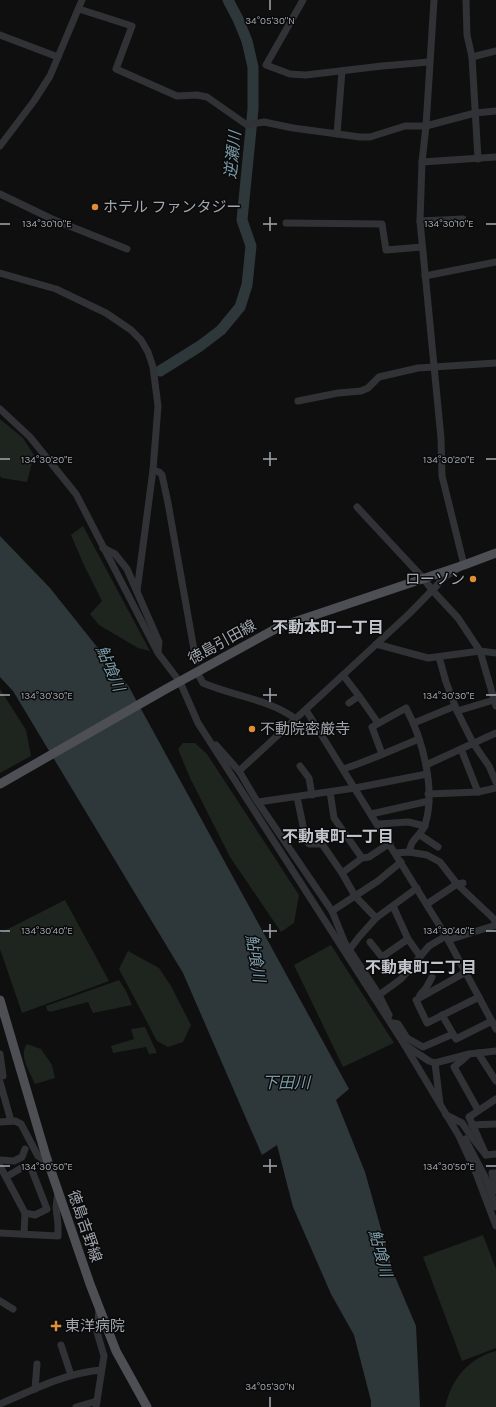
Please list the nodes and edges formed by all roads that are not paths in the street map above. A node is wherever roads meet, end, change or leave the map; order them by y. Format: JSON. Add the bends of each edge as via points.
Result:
{"nodes":[{"id":1,"x":82,"y":0,"type":"edge"},
{"id":2,"x":303,"y":0,"type":"edge"},
{"id":3,"x":434,"y":0,"type":"edge"},
{"id":4,"x":466,"y":0,"type":"edge"},
{"id":5,"x":79,"y":8,"type":"junction"},
{"id":6,"x":0,"y":35,"type":"edge"},
{"id":7,"x":496,"y":51,"type":"edge"},
{"id":8,"x":58,"y":57,"type":"junction"},
{"id":9,"x":472,"y":57,"type":"junction"},
{"id":10,"x":429,"y":62,"type":"junction"},
{"id":11,"x":342,"y":72,"type":"junction"},
{"id":12,"x":496,"y":111,"type":"edge"},
{"id":13,"x":475,"y":113,"type":"junction"},
{"id":14,"x":426,"y":126,"type":"junction"},
{"id":15,"x":337,"y":134,"type":"junction"},
{"id":16,"x":0,"y":146,"type":"edge"},
{"id":17,"x":496,"y":157,"type":"edge"},
{"id":18,"x":478,"y":159,"type":"junction"},
{"id":19,"x":422,"y":162,"type":"junction"},
{"id":20,"x":0,"y":194,"type":"edge"},
{"id":21,"x":462,"y":219,"type":"dead end"},
{"id":22,"x":420,"y":222,"type":"junction"},
{"id":23,"x":286,"y":223,"type":"dead end"},
{"id":24,"x":422,"y":247,"type":"junction"},
{"id":25,"x":127,"y":250,"type":"dead end"},
{"id":26,"x":496,"y":262,"type":"edge"},
{"id":27,"x":0,"y":273,"type":"edge"},
{"id":28,"x":425,"y":276,"type":"junction"},
{"id":29,"x":496,"y":362,"type":"edge"},
{"id":30,"x":434,"y":366,"type":"junction"},
{"id":31,"x":298,"y":401,"type":"dead end"},
{"id":32,"x":0,"y":409,"type":"edge"},
{"id":33,"x":153,"y":470,"type":"junction"},
{"id":34,"x":357,"y":507,"type":"dead end"},
{"id":35,"x":103,"y":548,"type":"junction"},
{"id":36,"x":496,"y":553,"type":"edge"},
{"id":37,"x":464,"y":565,"type":"junction"},
{"id":38,"x":423,"y":578,"type":"junction"},
{"id":39,"x":433,"y":591,"type":"junction"},
{"id":40,"x":137,"y":592,"type":"junction"},
{"id":41,"x":376,"y":644,"type":"junction"},
{"id":42,"x":480,"y":651,"type":"junction"},
{"id":43,"x":158,"y":653,"type":"junction"},
{"id":44,"x":496,"y":653,"type":"edge"},
{"id":45,"x":439,"y":657,"type":"junction"},
{"id":46,"x":196,"y":661,"type":"dead end"},
{"id":47,"x":342,"y":675,"type":"junction"},
{"id":48,"x":199,"y":676,"type":"dead end"},
{"id":49,"x":180,"y":682,"type":"junction"},
{"id":50,"x":359,"y":696,"type":"junction"},
{"id":51,"x":349,"y":703,"type":"dead end"},
{"id":52,"x":495,"y":703,"type":"edge"},
{"id":53,"x":456,"y":709,"type":"junction"},
{"id":54,"x":306,"y":710,"type":"junction"},
{"id":55,"x":296,"y":719,"type":"junction"},
{"id":56,"x":198,"y":723,"type":"junction"},
{"id":57,"x":414,"y":723,"type":"junction"},
{"id":58,"x":378,"y":724,"type":"junction"},
{"id":59,"x":496,"y":733,"type":"edge"},
{"id":60,"x":420,"y":739,"type":"junction"},
{"id":61,"x":473,"y":743,"type":"junction"},
{"id":62,"x":461,"y":749,"type":"junction"},
{"id":63,"x":382,"y":754,"type":"junction"},
{"id":64,"x":426,"y":765,"type":"junction"},
{"id":65,"x":300,"y":766,"type":"dead end"},
{"id":66,"x":343,"y":769,"type":"junction"},
{"id":67,"x":239,"y":771,"type":"junction"},
{"id":68,"x":427,"y":774,"type":"junction"},
{"id":69,"x":496,"y":782,"type":"edge"},
{"id":70,"x":0,"y":784,"type":"edge"},
{"id":71,"x":355,"y":788,"type":"junction"},
{"id":72,"x":496,"y":788,"type":"edge"},
{"id":73,"x":330,"y":792,"type":"junction"},
{"id":74,"x":478,"y":792,"type":"junction"},
{"id":75,"x":312,"y":795,"type":"junction"},
{"id":76,"x":297,"y":797,"type":"junction"},
{"id":77,"x":429,"y":797,"type":"junction"},
{"id":78,"x":258,"y":802,"type":"junction"},
{"id":79,"x":371,"y":814,"type":"junction"},
{"id":80,"x":378,"y":824,"type":"junction"},
{"id":81,"x":425,"y":826,"type":"junction"},
{"id":82,"x":420,"y":835,"type":"junction"},
{"id":83,"x":390,"y":843,"type":"junction"},
{"id":84,"x":438,"y":847,"type":"dead end"},
{"id":85,"x":409,"y":852,"type":"junction"},
{"id":86,"x":396,"y":853,"type":"junction"},
{"id":87,"x":362,"y":858,"type":"junction"},
{"id":88,"x":401,"y":862,"type":"junction"},
{"id":89,"x":342,"y":873,"type":"junction"},
{"id":90,"x":460,"y":884,"type":"junction"},
{"id":91,"x":418,"y":888,"type":"junction"},
{"id":92,"x":355,"y":896,"type":"junction"},
{"id":93,"x":427,"y":904,"type":"junction"},
{"id":94,"x":393,"y":906,"type":"junction"},
{"id":95,"x":332,"y":911,"type":"junction"},
{"id":96,"x":376,"y":918,"type":"junction"},
{"id":97,"x":496,"y":924,"type":"edge"},
{"id":98,"x":447,"y":938,"type":"junction"},
{"id":99,"x":408,"y":939,"type":"junction"},
{"id":100,"x":370,"y":942,"type":"dead end"},
{"id":101,"x":350,"y":949,"type":"junction"},
{"id":102,"x":420,"y":956,"type":"junction"},
{"id":103,"x":466,"y":972,"type":"junction"},
{"id":104,"x":432,"y":977,"type":"dead end"},
{"id":105,"x":378,"y":996,"type":"junction"},
{"id":106,"x":479,"y":997,"type":"junction"},
{"id":107,"x":416,"y":1000,"type":"junction"},
{"id":108,"x":0,"y":1003,"type":"edge"},
{"id":109,"x":442,"y":1015,"type":"junction"},
{"id":110,"x":492,"y":1021,"type":"junction"},
{"id":111,"x":393,"y":1023,"type":"junction"},
{"id":112,"x":496,"y":1029,"type":"edge"},
{"id":113,"x":395,"y":1033,"type":"junction"},
{"id":114,"x":453,"y":1034,"type":"junction"},
{"id":115,"x":404,"y":1044,"type":"junction"},
{"id":116,"x":496,"y":1051,"type":"edge"},
{"id":117,"x":0,"y":1054,"type":"edge"},
{"id":118,"x":469,"y":1054,"type":"junction"},
{"id":119,"x":478,"y":1054,"type":"junction"},
{"id":120,"x":435,"y":1063,"type":"junction"},
{"id":121,"x":0,"y":1076,"type":"edge"},
{"id":122,"x":496,"y":1081,"type":"edge"},
{"id":123,"x":0,"y":1082,"type":"edge"},
{"id":124,"x":2,"y":1093,"type":"edge"},
{"id":125,"x":496,"y":1099,"type":"edge"},
{"id":126,"x":440,"y":1106,"type":"junction"},
{"id":127,"x":478,"y":1110,"type":"junction"},
{"id":128,"x":445,"y":1114,"type":"junction"},
{"id":129,"x":11,"y":1121,"type":"junction"},
{"id":130,"x":0,"y":1122,"type":"edge"},
{"id":131,"x":496,"y":1124,"type":"edge"},
{"id":132,"x":472,"y":1125,"type":"junction"},
{"id":133,"x":24,"y":1149,"type":"dead end"},
{"id":134,"x":0,"y":1153,"type":"edge"},
{"id":135,"x":496,"y":1154,"type":"edge"},
{"id":136,"x":486,"y":1155,"type":"junction"},
{"id":137,"x":2,"y":1162,"type":"edge"},
{"id":138,"x":49,"y":1164,"type":"junction"},
{"id":139,"x":476,"y":1173,"type":"junction"},
{"id":140,"x":496,"y":1173,"type":"edge"},
{"id":141,"x":6,"y":1177,"type":"junction"},
{"id":142,"x":485,"y":1177,"type":"junction"},
{"id":143,"x":58,"y":1192,"type":"junction"},
{"id":144,"x":495,"y":1192,"type":"edge"},
{"id":145,"x":496,"y":1207,"type":"edge"},
{"id":146,"x":25,"y":1213,"type":"junction"},
{"id":147,"x":496,"y":1226,"type":"edge"},
{"id":148,"x":0,"y":1233,"type":"edge"},
{"id":149,"x":24,"y":1234,"type":"junction"},
{"id":150,"x":0,"y":1301,"type":"edge"},
{"id":151,"x":99,"y":1308,"type":"junction"},
{"id":152,"x":13,"y":1309,"type":"dead end"},
{"id":153,"x":61,"y":1345,"type":"dead end"},
{"id":154,"x":37,"y":1364,"type":"dead end"},
{"id":155,"x":101,"y":1370,"type":"junction"},
{"id":156,"x":71,"y":1375,"type":"junction"},
{"id":157,"x":35,"y":1389,"type":"junction"},
{"id":158,"x":3,"y":1404,"type":"edge"},
{"id":159,"x":96,"y":1404,"type":"edge"},
{"id":160,"x":76,"y":1407,"type":"edge"},
{"id":161,"x":147,"y":1407,"type":"edge"}],
"edges":[{"from":1,"to":5,"type":"street"},
{"from":2,"to":11,"type":"street","via":[[266,65],[290,74]]},
{"from":3,"to":10,"type":"street"},
{"from":4,"to":9,"type":"street","via":[[467,35]]},
{"from":5,"to":8,"type":"street"},
{"from":5,"to":15,"type":"street","via":[[132,26],[116,69],[177,96],[207,97],[247,125],[264,122]]},
{"from":6,"to":8,"type":"street"},
{"from":7,"to":9,"type":"street"},
{"from":8,"to":16,"type":"street","via":[[50,76],[34,101]]},
{"from":9,"to":13,"type":"street"},
{"from":10,"to":11,"type":"street"},
{"from":10,"to":14,"type":"street"},
{"from":11,"to":15,"type":"street"},
{"from":12,"to":13,"type":"street"},
{"from":13,"to":14,"type":"street"},
{"from":13,"to":18,"type":"street"},
{"from":14,"to":15,"type":"street","via":[[405,126],[370,137]]},
{"from":14,"to":19,"type":"street"},
{"from":17,"to":18,"type":"street"},
{"from":18,"to":19,"type":"street"},
{"from":19,"to":22,"type":"street"},
{"from":20,"to":25,"type":"street"},
{"from":21,"to":22,"type":"street"},
{"from":22,"to":24,"type":"street"},
{"from":23,"to":24,"type":"street","via":[[382,224],[386,250]]},
{"from":24,"to":28,"type":"street"},
{"from":26,"to":28,"type":"street"},
{"from":27,"to":33,"type":"street","via":[[56,289],[106,313],[141,340],[154,367],[158,406]]},
{"from":28,"to":30,"type":"street"},
{"from":29,"to":30,"type":"street"},
{"from":30,"to":31,"type":"street","via":[[379,377],[361,392],[338,393]]},
{"from":30,"to":37,"type":"street","via":[[442,476]]},
{"from":32,"to":35,"type":"street","via":[[30,438],[76,494]]},
{"from":33,"to":40,"type":"street"},
{"from":33,"to":46,"type":"street","via":[[162,475]]},
{"from":34,"to":38,"type":"street"},
{"from":35,"to":40,"type":"street","via":[[114,554],[127,569]]},
{"from":35,"to":43,"type":"street"},
{"from":36,"to":37,"type":"main road","name":"徳島引田線"},
{"from":37,"to":38,"type":"main road","name":"徳島引田線"},
{"from":37,"to":39,"type":"street","via":[[446,576]]},
{"from":38,"to":39,"type":"street"},
{"from":38,"to":49,"type":"main road","name":"徳島引田線","via":[[278,627]]},
{"from":39,"to":41,"type":"street"},
{"from":39,"to":42,"type":"street","via":[[458,618]]},
{"from":40,"to":43,"type":"street","via":[[159,642]]},
{"from":41,"to":45,"type":"street","via":[[428,658]]},
{"from":41,"to":47,"type":"street"},
{"from":42,"to":44,"type":"street"},
{"from":42,"to":45,"type":"street"},
{"from":42,"to":52,"type":"street"},
{"from":43,"to":49,"type":"street"},
{"from":45,"to":53,"type":"street"},
{"from":47,"to":50,"type":"street"},
{"from":47,"to":54,"type":"street"},
{"from":48,"to":55,"type":"street","via":[[203,683],[265,703]]},
{"from":49,"to":56,"type":"street"},
{"from":49,"to":70,"type":"main road","name":"徳島引田線"},
{"from":50,"to":51,"type":"street"},
{"from":50,"to":58,"type":"street"},
{"from":52,"to":53,"type":"street"},
{"from":53,"to":57,"type":"street"},
{"from":53,"to":61,"type":"street"},
{"from":54,"to":55,"type":"street"},
{"from":54,"to":66,"type":"street"},
{"from":55,"to":67,"type":"street"},
{"from":56,"to":67,"type":"street"},
{"from":56,"to":113,"type":"street"},
{"from":57,"to":58,"type":"street","via":[[406,708]]},
{"from":57,"to":60,"type":"street"},
{"from":58,"to":63,"type":"street","via":[[372,727]]},
{"from":59,"to":61,"type":"street"},
{"from":60,"to":63,"type":"street"},
{"from":60,"to":64,"type":"street"},
{"from":61,"to":62,"type":"street"},
{"from":61,"to":69,"type":"street","via":[[489,766]]},
{"from":62,"to":64,"type":"street"},
{"from":62,"to":74,"type":"street"},
{"from":63,"to":66,"type":"street"},
{"from":64,"to":68,"type":"street"},
{"from":65,"to":75,"type":"street","via":[[309,778]]},
{"from":66,"to":71,"type":"street"},
{"from":67,"to":78,"type":"street"},
{"from":68,"to":71,"type":"street"},
{"from":68,"to":77,"type":"street"},
{"from":71,"to":73,"type":"street"},
{"from":71,"to":79,"type":"street"},
{"from":72,"to":74,"type":"street"},
{"from":73,"to":75,"type":"street"},
{"from":73,"to":87,"type":"street","via":[[334,818]]},
{"from":74,"to":77,"type":"street"},
{"from":75,"to":76,"type":"street"},
{"from":76,"to":78,"type":"street"},
{"from":76,"to":89,"type":"street","via":[[306,840],[309,844],[322,844]]},
{"from":77,"to":79,"type":"street"},
{"from":77,"to":81,"type":"street"},
{"from":78,"to":95,"type":"street"},
{"from":79,"to":80,"type":"street"},
{"from":80,"to":81,"type":"street","via":[[408,822]]},
{"from":80,"to":83,"type":"street"},
{"from":81,"to":82,"type":"street"},
{"from":82,"to":84,"type":"street"},
{"from":82,"to":85,"type":"street","via":[[412,843]]},
{"from":83,"to":86,"type":"street"},
{"from":83,"to":87,"type":"street","via":[[369,857]]},
{"from":85,"to":86,"type":"street"},
{"from":85,"to":90,"type":"street","via":[[427,855],[440,862]]},
{"from":86,"to":88,"type":"street"},
{"from":87,"to":89,"type":"street"},
{"from":88,"to":91,"type":"street"},
{"from":88,"to":92,"type":"street"},
{"from":89,"to":92,"type":"street"},
{"from":90,"to":93,"type":"street"},
{"from":90,"to":97,"type":"street"},
{"from":91,"to":93,"type":"street"},
{"from":91,"to":94,"type":"street"},
{"from":92,"to":95,"type":"street"},
{"from":92,"to":96,"type":"street"},
{"from":93,"to":98,"type":"street"},
{"from":94,"to":96,"type":"street"},
{"from":94,"to":99,"type":"street"},
{"from":95,"to":101,"type":"street"},
{"from":96,"to":101,"type":"street"},
{"from":97,"to":98,"type":"street"},
{"from":98,"to":102,"type":"street","via":[[429,946]]},
{"from":98,"to":103,"type":"street"},
{"from":99,"to":100,"type":"street","via":[[382,957]]},
{"from":99,"to":102,"type":"street"},
{"from":101,"to":105,"type":"street"},
{"from":102,"to":105,"type":"street","via":[[401,979]]},
{"from":103,"to":106,"type":"street"},
{"from":103,"to":107,"type":"street"},
{"from":104,"to":107,"type":"street"},
{"from":105,"to":111,"type":"street"},
{"from":106,"to":109,"type":"street"},
{"from":106,"to":110,"type":"street"},
{"from":107,"to":109,"type":"street","via":[[427,1022]]},
{"from":108,"to":138,"type":"main road","name":"徳島吉野線"},
{"from":109,"to":114,"type":"street"},
{"from":110,"to":112,"type":"street"},
{"from":110,"to":114,"type":"street","via":[[456,1039]]},
{"from":111,"to":113,"type":"street"},
{"from":111,"to":114,"type":"street","via":[[398,1024],[407,1038],[423,1047]]},
{"from":113,"to":115,"type":"street"},
{"from":115,"to":120,"type":"street"},
{"from":115,"to":126,"type":"street"},
{"from":116,"to":119,"type":"street"},
{"from":117,"to":121,"type":"street","via":[[3,1076]]},
{"from":118,"to":119,"type":"street"},
{"from":118,"to":120,"type":"street"},
{"from":118,"to":127,"type":"street","via":[[454,1067]]},
{"from":119,"to":122,"type":"street"},
{"from":120,"to":126,"type":"street"},
{"from":123,"to":124,"type":"street"},
{"from":124,"to":129,"type":"street"},
{"from":125,"to":127,"type":"street"},
{"from":126,"to":128,"type":"street"},
{"from":127,"to":132,"type":"street","via":[[469,1117]]},
{"from":128,"to":136,"type":"street","via":[[462,1123]]},
{"from":128,"to":139,"type":"street","via":[[459,1136]]},
{"from":128,"to":142,"type":"street","via":[[457,1125]]},
{"from":129,"to":130,"type":"street"},
{"from":129,"to":138,"type":"street","via":[[21,1124],[38,1156]]},
{"from":131,"to":132,"type":"street"},
{"from":132,"to":136,"type":"street"},
{"from":133,"to":137,"type":"street","via":[[22,1157]]},
{"from":134,"to":137,"type":"street"},
{"from":135,"to":136,"type":"street"},
{"from":137,"to":141,"type":"street"},
{"from":138,"to":143,"type":"main road","name":"徳島吉野線"},
{"from":139,"to":142,"type":"street"},
{"from":139,"to":147,"type":"street"},
{"from":140,"to":144,"type":"street","via":[[492,1174]]},
{"from":141,"to":146,"type":"street"},
{"from":141,"to":146,"type":"street","via":[[23,1167],[31,1168],[47,1210],[35,1215]]},
{"from":142,"to":144,"type":"street"},
{"from":142,"to":145,"type":"street"},
{"from":143,"to":149,"type":"street","via":[[58,1236]]},
{"from":143,"to":151,"type":"main road","name":"徳島吉野線"},
{"from":146,"to":149,"type":"street"},
{"from":148,"to":149,"type":"street"},
{"from":150,"to":152,"type":"street"},
{"from":151,"to":155,"type":"street","via":[[97,1332],[104,1356]]},
{"from":151,"to":161,"type":"main road","name":"徳島吉野線","via":[[116,1351]]},
{"from":153,"to":156,"type":"street"},
{"from":154,"to":157,"type":"street"},
{"from":155,"to":156,"type":"street"},
{"from":155,"to":159,"type":"street"},
{"from":156,"to":157,"type":"street"},
{"from":157,"to":158,"type":"street"},
{"from":159,"to":160,"type":"street"}]}
